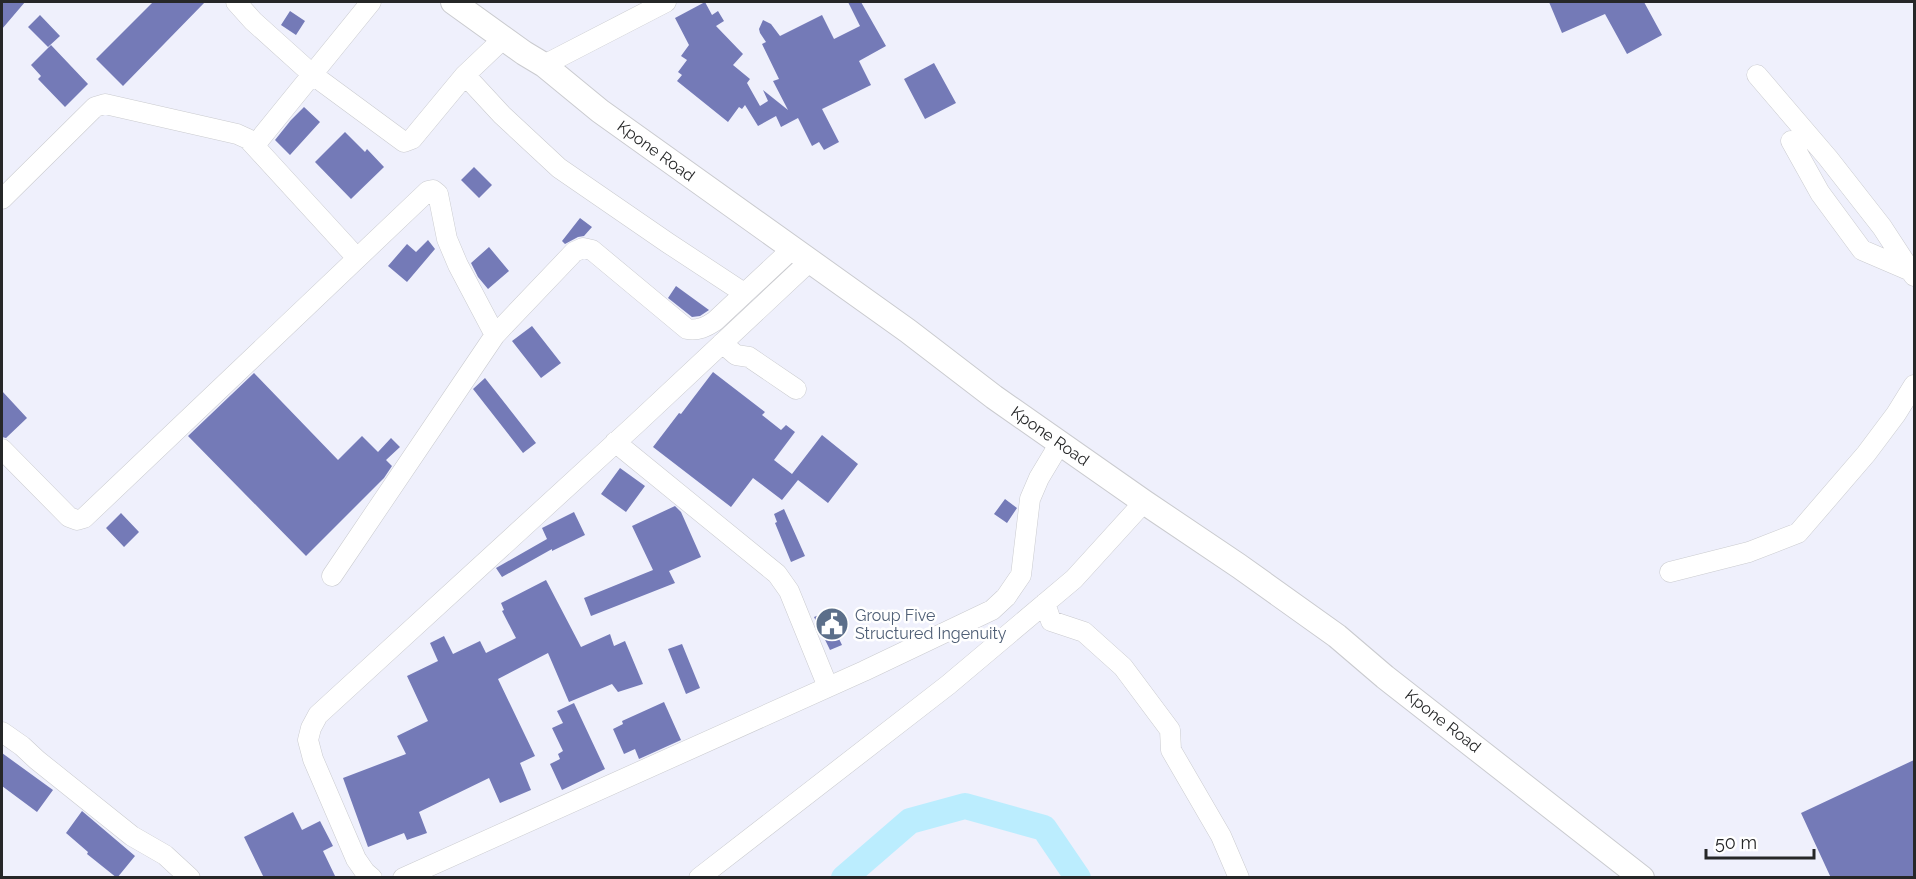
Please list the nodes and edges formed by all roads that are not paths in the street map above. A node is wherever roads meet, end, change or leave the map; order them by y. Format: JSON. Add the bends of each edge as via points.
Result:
{"nodes":[{"id":1,"x":236,"y":2,"type":"edge"},
{"id":2,"x":371,"y":2,"type":"edge"},
{"id":3,"x":453,"y":2,"type":"edge"},
{"id":4,"x":666,"y":2,"type":"edge"},
{"id":5,"x":504,"y":38,"type":"junction"},
{"id":6,"x":544,"y":65,"type":"junction"},
{"id":7,"x":313,"y":75,"type":"junction"},
{"id":8,"x":465,"y":75,"type":"junction"},
{"id":9,"x":1757,"y":75,"type":"dead end"},
{"id":10,"x":1791,"y":141,"type":"dead end"},
{"id":11,"x":255,"y":145,"type":"junction"},
{"id":12,"x":2,"y":199,"type":"edge"},
{"id":13,"x":801,"y":255,"type":"junction"},
{"id":14,"x":357,"y":258,"type":"junction"},
{"id":15,"x":1913,"y":273,"type":"edge"},
{"id":16,"x":744,"y":293,"type":"junction"},
{"id":17,"x":495,"y":335,"type":"junction"},
{"id":18,"x":722,"y":343,"type":"junction"},
{"id":19,"x":1914,"y":386,"type":"edge"},
{"id":20,"x":796,"y":389,"type":"dead end"},
{"id":21,"x":615,"y":442,"type":"junction"},
{"id":22,"x":1060,"y":443,"type":"junction"},
{"id":23,"x":2,"y":449,"type":"edge"},
{"id":24,"x":1144,"y":502,"type":"junction"},
{"id":25,"x":1670,"y":572,"type":"dead end"},
{"id":26,"x":332,"y":576,"type":"dead end"},
{"id":27,"x":1045,"y":603,"type":"junction"},
{"id":28,"x":828,"y":687,"type":"junction"},
{"id":29,"x":2,"y":732,"type":"edge"},
{"id":30,"x":190,"y":878,"type":"edge"},
{"id":31,"x":372,"y":878,"type":"edge"},
{"id":32,"x":403,"y":878,"type":"edge"},
{"id":33,"x":699,"y":878,"type":"edge"},
{"id":34,"x":1239,"y":878,"type":"edge"},
{"id":35,"x":1642,"y":878,"type":"edge"}],
"edges":[{"from":1,"to":7,"type":"street"},
{"from":2,"to":7,"type":"street"},
{"from":3,"to":5,"type":"main road","name":"Kpone Road"},
{"from":4,"to":6,"type":"street"},
{"from":5,"to":6,"type":"main road","name":"Kpone Road"},
{"from":5,"to":8,"type":"street"},
{"from":6,"to":13,"type":"main road","name":"Kpone Road","via":[[600,111]]},
{"from":7,"to":8,"type":"street","via":[[404,142],[412,139]]},
{"from":7,"to":11,"type":"street"},
{"from":8,"to":16,"type":"street","via":[[559,168]]},
{"from":9,"to":15,"type":"street","via":[[1828,158]]},
{"from":10,"to":15,"type":"street","via":[[1820,193],[1862,250]]},
{"from":11,"to":12,"type":"street","via":[[237,134],[98,105]]},
{"from":11,"to":14,"type":"street"},
{"from":13,"to":16,"type":"street"},
{"from":13,"to":18,"type":"street"},
{"from":13,"to":22,"type":"main road","name":"Kpone Road"},
{"from":14,"to":17,"type":"street","via":[[422,195],[434,190],[447,239]]},
{"from":14,"to":23,"type":"street","via":[[81,520],[69,517]]},
{"from":16,"to":17,"type":"street","via":[[709,325],[687,329],[592,250],[583,248],[574,252]]},
{"from":17,"to":26,"type":"street"},
{"from":18,"to":20,"type":"street"},
{"from":18,"to":21,"type":"street"},
{"from":19,"to":25,"type":"street","via":[[1866,454],[1798,533],[1749,552]]},
{"from":21,"to":28,"type":"street","via":[[777,574],[789,591]]},
{"from":21,"to":31,"type":"street","via":[[318,715],[308,740],[313,759],[356,859]]},
{"from":22,"to":24,"type":"main road","name":"Kpone Road"},
{"from":22,"to":28,"type":"street","via":[[1030,498],[1021,575],[1006,597],[992,610]]},
{"from":24,"to":27,"type":"street","via":[[1074,579]]},
{"from":24,"to":35,"type":"main road","name":"Kpone Road","via":[[1337,636]]},
{"from":27,"to":33,"type":"street","via":[[948,685]]},
{"from":27,"to":34,"type":"street","via":[[1051,621],[1084,632],[1123,667],[1170,730],[1171,750],[1221,836]]},
{"from":28,"to":32,"type":"street"},
{"from":29,"to":30,"type":"street"}]}
